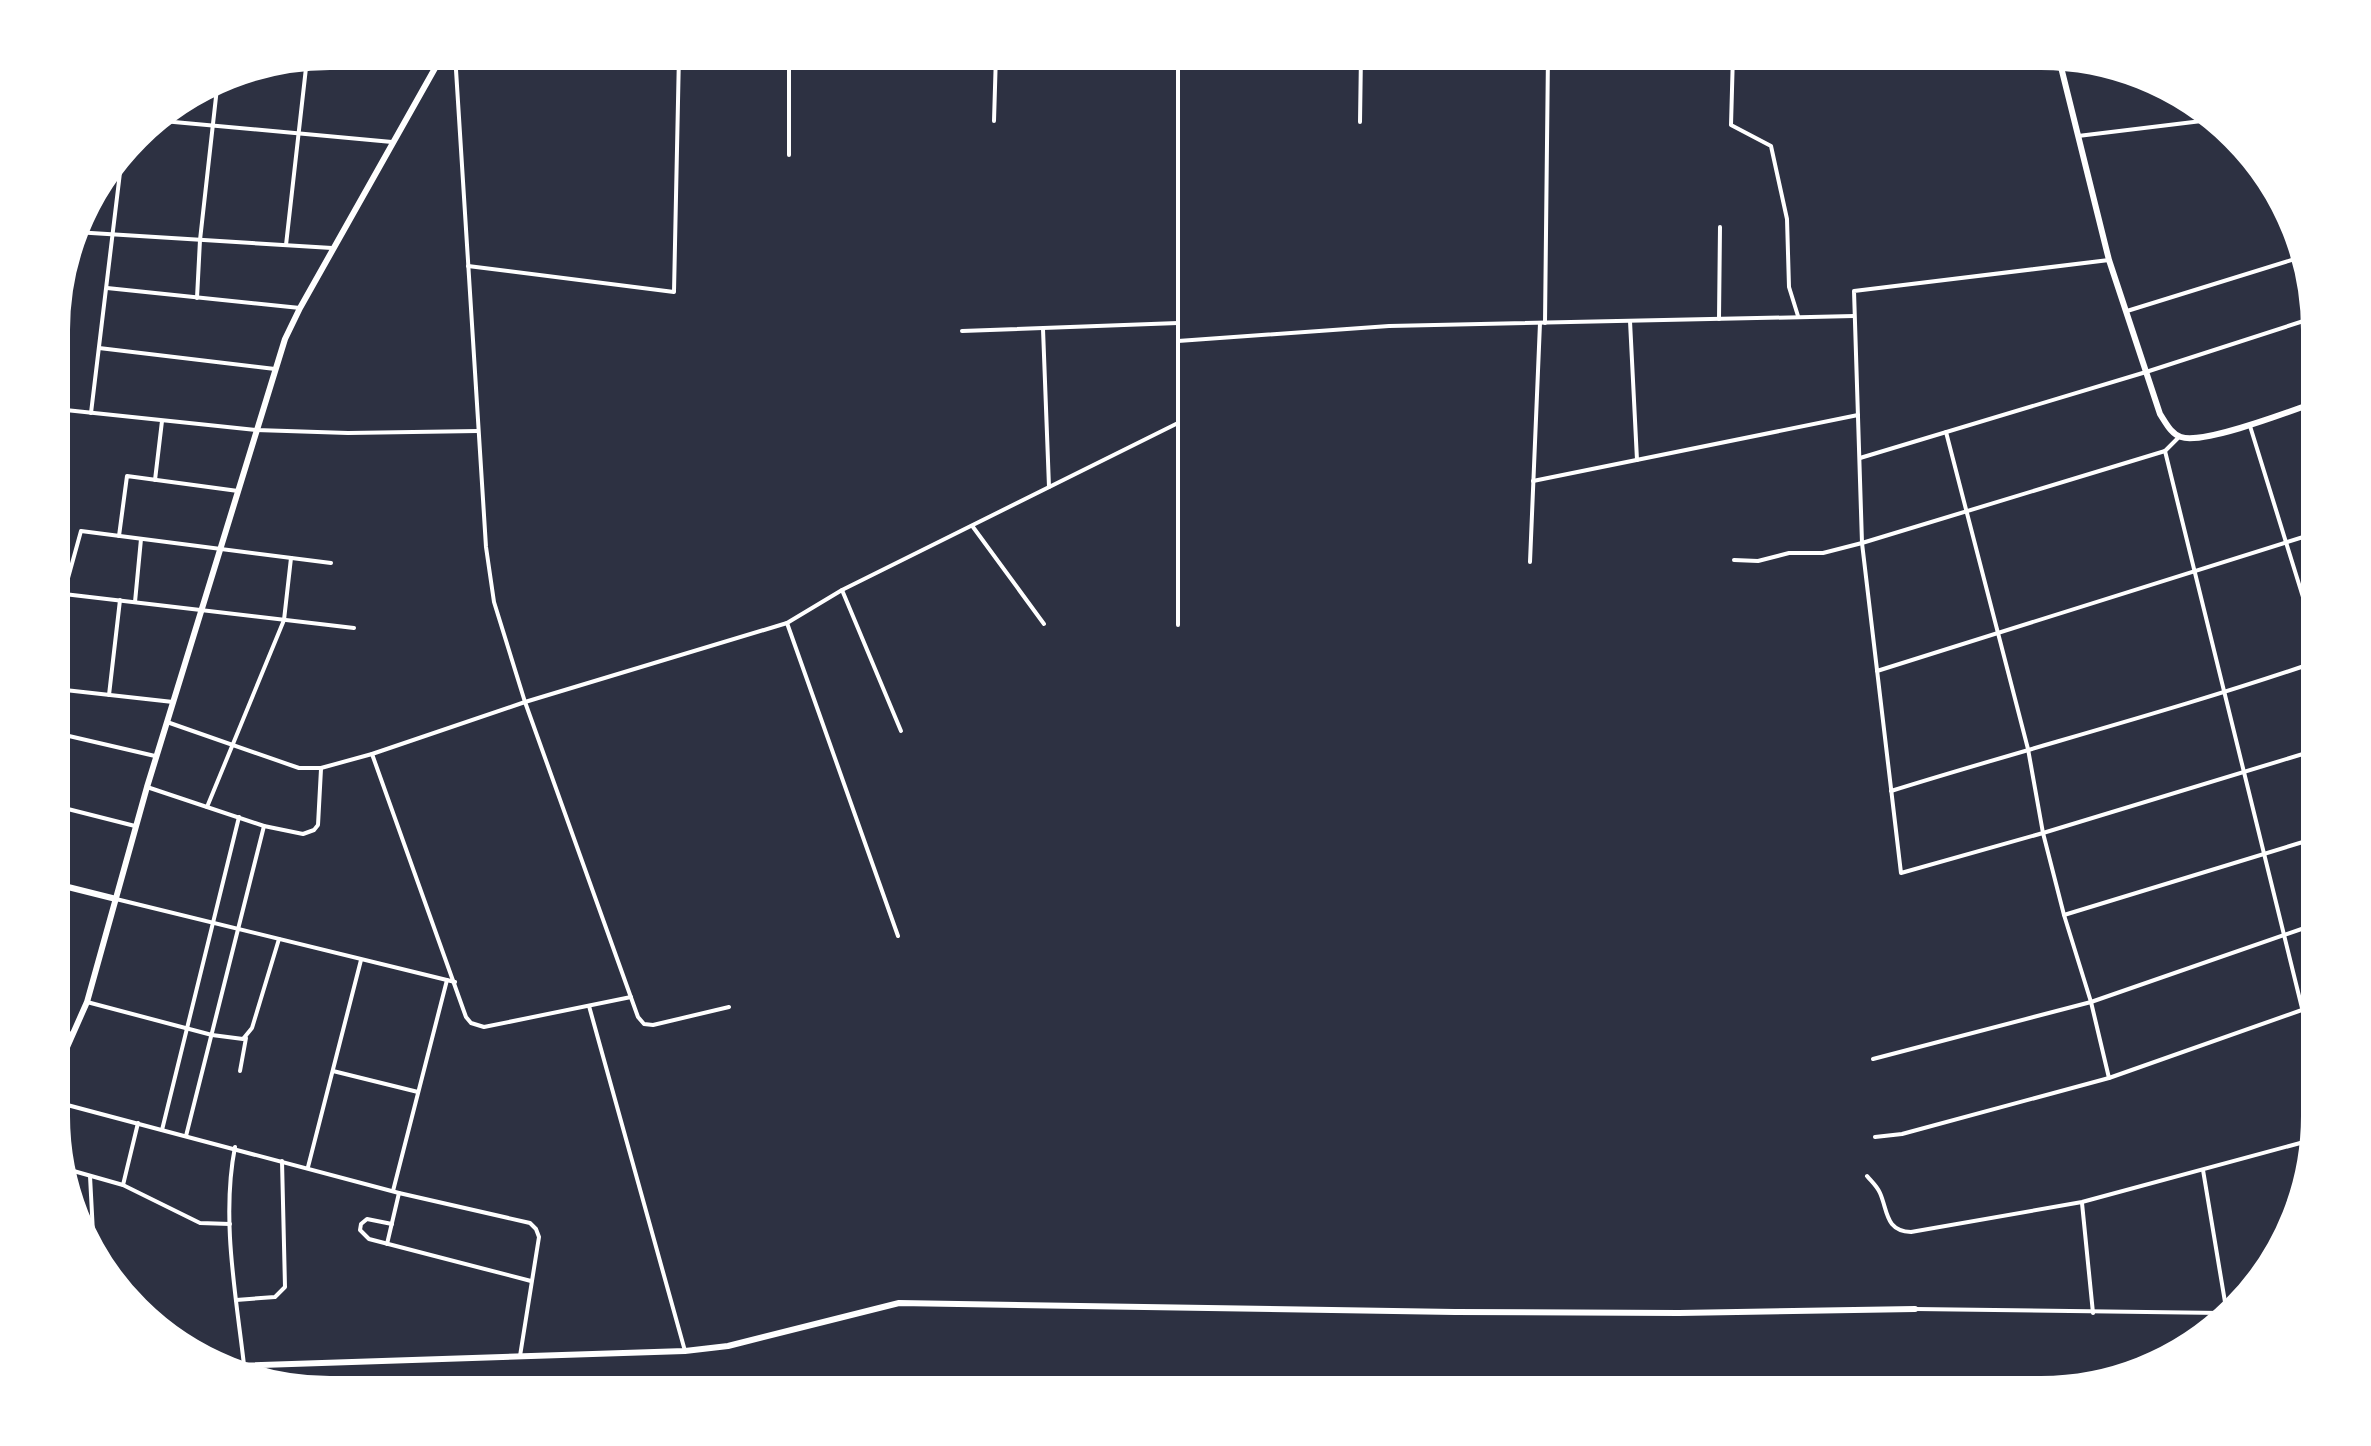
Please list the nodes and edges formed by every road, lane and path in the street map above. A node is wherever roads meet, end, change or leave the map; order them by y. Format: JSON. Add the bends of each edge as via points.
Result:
{"nodes":[{"id":1,"x":1178,"y":68,"type":"edge"},
{"id":2,"x":1361,"y":68,"type":"edge"},
{"id":3,"x":1548,"y":68,"type":"edge"},
{"id":4,"x":1733,"y":68,"type":"edge"},
{"id":5,"x":434,"y":69,"type":"edge"},
{"id":6,"x":456,"y":69,"type":"edge"},
{"id":7,"x":679,"y":69,"type":"edge"},
{"id":8,"x":789,"y":69,"type":"edge"},
{"id":9,"x":996,"y":69,"type":"edge"},
{"id":10,"x":2062,"y":69,"type":"edge"},
{"id":11,"x":306,"y":70,"type":"edge"},
{"id":12,"x":216,"y":94,"type":"edge"},
{"id":13,"x":994,"y":121,"type":"dead end"},
{"id":14,"x":2199,"y":121,"type":"edge"},
{"id":15,"x":171,"y":122,"type":"edge"},
{"id":16,"x":1360,"y":122,"type":"dead end"},
{"id":17,"x":212,"y":126,"type":"junction"},
{"id":18,"x":298,"y":134,"type":"junction"},
{"id":19,"x":2078,"y":136,"type":"junction"},
{"id":20,"x":392,"y":142,"type":"junction"},
{"id":21,"x":789,"y":155,"type":"dead end"},
{"id":22,"x":120,"y":174,"type":"edge"},
{"id":23,"x":1720,"y":227,"type":"dead end"},
{"id":24,"x":87,"y":233,"type":"edge"},
{"id":25,"x":113,"y":235,"type":"junction"},
{"id":26,"x":200,"y":240,"type":"junction"},
{"id":27,"x":286,"y":245,"type":"junction"},
{"id":28,"x":333,"y":249,"type":"junction"},
{"id":29,"x":2109,"y":260,"type":"junction"},
{"id":30,"x":2293,"y":260,"type":"edge"},
{"id":31,"x":468,"y":266,"type":"junction"},
{"id":32,"x":106,"y":288,"type":"junction"},
{"id":33,"x":197,"y":298,"type":"junction"},
{"id":34,"x":300,"y":308,"type":"junction"},
{"id":35,"x":2125,"y":311,"type":"junction"},
{"id":36,"x":1854,"y":316,"type":"junction"},
{"id":37,"x":1798,"y":317,"type":"junction"},
{"id":38,"x":1719,"y":319,"type":"junction"},
{"id":39,"x":1630,"y":321,"type":"junction"},
{"id":40,"x":2302,"y":322,"type":"edge"},
{"id":41,"x":1178,"y":323,"type":"junction"},
{"id":42,"x":1543,"y":323,"type":"junction"},
{"id":43,"x":1043,"y":328,"type":"junction"},
{"id":44,"x":962,"y":331,"type":"dead end"},
{"id":45,"x":1178,"y":341,"type":"junction"},
{"id":46,"x":99,"y":348,"type":"junction"},
{"id":47,"x":275,"y":369,"type":"junction"},
{"id":48,"x":2146,"y":372,"type":"junction"},
{"id":49,"x":2302,"y":407,"type":"edge"},
{"id":50,"x":68,"y":410,"type":"edge"},
{"id":51,"x":91,"y":413,"type":"junction"},
{"id":52,"x":1858,"y":415,"type":"junction"},
{"id":53,"x":162,"y":421,"type":"junction"},
{"id":54,"x":1178,"y":423,"type":"junction"},
{"id":55,"x":2249,"y":424,"type":"junction"},
{"id":56,"x":256,"y":430,"type":"junction"},
{"id":57,"x":478,"y":431,"type":"junction"},
{"id":58,"x":1946,"y":432,"type":"junction"},
{"id":59,"x":2179,"y":437,"type":"junction"},
{"id":60,"x":2165,"y":451,"type":"junction"},
{"id":61,"x":1859,"y":458,"type":"junction"},
{"id":62,"x":1637,"y":460,"type":"junction"},
{"id":63,"x":155,"y":480,"type":"junction"},
{"id":64,"x":1533,"y":481,"type":"junction"},
{"id":65,"x":1049,"y":487,"type":"junction"},
{"id":66,"x":238,"y":491,"type":"junction"},
{"id":67,"x":1966,"y":512,"type":"junction"},
{"id":68,"x":973,"y":527,"type":"junction"},
{"id":69,"x":119,"y":536,"type":"junction"},
{"id":70,"x":2302,"y":537,"type":"edge"},
{"id":71,"x":141,"y":539,"type":"junction"},
{"id":72,"x":2286,"y":542,"type":"junction"},
{"id":73,"x":1862,"y":543,"type":"junction"},
{"id":74,"x":220,"y":549,"type":"junction"},
{"id":75,"x":291,"y":558,"type":"junction"},
{"id":76,"x":1734,"y":560,"type":"dead end"},
{"id":77,"x":1530,"y":562,"type":"dead end"},
{"id":78,"x":331,"y":563,"type":"dead end"},
{"id":79,"x":2194,"y":571,"type":"junction"},
{"id":80,"x":68,"y":579,"type":"edge"},
{"id":81,"x":842,"y":590,"type":"junction"},
{"id":82,"x":68,"y":594,"type":"edge"},
{"id":83,"x":2302,"y":594,"type":"edge"},
{"id":84,"x":120,"y":600,"type":"junction"},
{"id":85,"x":135,"y":602,"type":"junction"},
{"id":86,"x":201,"y":610,"type":"junction"},
{"id":87,"x":284,"y":620,"type":"junction"},
{"id":88,"x":787,"y":623,"type":"junction"},
{"id":89,"x":1044,"y":624,"type":"dead end"},
{"id":90,"x":1178,"y":625,"type":"dead end"},
{"id":91,"x":354,"y":628,"type":"dead end"},
{"id":92,"x":1998,"y":633,"type":"junction"},
{"id":93,"x":2302,"y":667,"type":"edge"},
{"id":94,"x":1877,"y":671,"type":"junction"},
{"id":95,"x":68,"y":690,"type":"edge"},
{"id":96,"x":2225,"y":694,"type":"junction"},
{"id":97,"x":109,"y":695,"type":"junction"},
{"id":98,"x":173,"y":702,"type":"junction"},
{"id":99,"x":525,"y":702,"type":"junction"},
{"id":100,"x":167,"y":722,"type":"junction"},
{"id":101,"x":901,"y":731,"type":"dead end"},
{"id":102,"x":68,"y":736,"type":"edge"},
{"id":103,"x":233,"y":744,"type":"junction"},
{"id":104,"x":2028,"y":749,"type":"junction"},
{"id":105,"x":372,"y":754,"type":"junction"},
{"id":106,"x":2302,"y":754,"type":"edge"},
{"id":107,"x":157,"y":756,"type":"junction"},
{"id":108,"x":321,"y":768,"type":"junction"},
{"id":109,"x":2244,"y":772,"type":"junction"},
{"id":110,"x":147,"y":787,"type":"junction"},
{"id":111,"x":1891,"y":791,"type":"junction"},
{"id":112,"x":207,"y":807,"type":"junction"},
{"id":113,"x":68,"y":809,"type":"edge"},
{"id":114,"x":239,"y":817,"type":"junction"},
{"id":115,"x":264,"y":826,"type":"junction"},
{"id":116,"x":136,"y":827,"type":"junction"},
{"id":117,"x":2043,"y":833,"type":"junction"},
{"id":118,"x":2302,"y":842,"type":"edge"},
{"id":119,"x":2264,"y":854,"type":"junction"},
{"id":120,"x":68,"y":887,"type":"edge"},
{"id":121,"x":116,"y":899,"type":"junction"},
{"id":122,"x":2064,"y":915,"type":"junction"},
{"id":123,"x":213,"y":923,"type":"junction"},
{"id":124,"x":2302,"y":928,"type":"edge"},
{"id":125,"x":239,"y":929,"type":"junction"},
{"id":126,"x":2284,"y":934,"type":"junction"},
{"id":127,"x":898,"y":936,"type":"dead end"},
{"id":128,"x":279,"y":939,"type":"junction"},
{"id":129,"x":361,"y":959,"type":"junction"},
{"id":130,"x":447,"y":980,"type":"junction"},
{"id":131,"x":455,"y":982,"type":"junction"},
{"id":132,"x":631,"y":997,"type":"junction"},
{"id":133,"x":87,"y":1002,"type":"junction"},
{"id":134,"x":2091,"y":1002,"type":"junction"},
{"id":135,"x":2302,"y":1005,"type":"edge"},
{"id":136,"x":589,"y":1006,"type":"junction"},
{"id":137,"x":729,"y":1007,"type":"dead end"},
{"id":138,"x":2302,"y":1009,"type":"edge"},
{"id":139,"x":187,"y":1029,"type":"junction"},
{"id":140,"x":68,"y":1033,"type":"edge"},
{"id":141,"x":74,"y":1035,"type":"junction"},
{"id":142,"x":212,"y":1035,"type":"junction"},
{"id":143,"x":246,"y":1037,"type":"junction"},
{"id":144,"x":68,"y":1046,"type":"edge"},
{"id":145,"x":1873,"y":1059,"type":"dead end"},
{"id":146,"x":240,"y":1071,"type":"dead end"},
{"id":147,"x":333,"y":1071,"type":"junction"},
{"id":148,"x":2109,"y":1078,"type":"junction"},
{"id":149,"x":418,"y":1092,"type":"junction"},
{"id":150,"x":68,"y":1105,"type":"edge"},
{"id":151,"x":138,"y":1123,"type":"junction"},
{"id":152,"x":162,"y":1130,"type":"junction"},
{"id":153,"x":186,"y":1136,"type":"junction"},
{"id":154,"x":1875,"y":1137,"type":"dead end"},
{"id":155,"x":2301,"y":1143,"type":"edge"},
{"id":156,"x":235,"y":1147,"type":"junction"},
{"id":157,"x":282,"y":1161,"type":"junction"},
{"id":158,"x":308,"y":1167,"type":"junction"},
{"id":159,"x":2203,"y":1170,"type":"junction"},
{"id":160,"x":74,"y":1171,"type":"edge"},
{"id":161,"x":90,"y":1176,"type":"junction"},
{"id":162,"x":1867,"y":1176,"type":"dead end"},
{"id":163,"x":123,"y":1185,"type":"junction"},
{"id":164,"x":393,"y":1191,"type":"junction"},
{"id":165,"x":399,"y":1193,"type":"junction"},
{"id":166,"x":2082,"y":1202,"type":"junction"},
{"id":167,"x":230,"y":1224,"type":"junction"},
{"id":168,"x":392,"y":1224,"type":"junction"},
{"id":169,"x":93,"y":1226,"type":"edge"},
{"id":170,"x":387,"y":1244,"type":"junction"},
{"id":171,"x":531,"y":1281,"type":"junction"},
{"id":172,"x":236,"y":1300,"type":"junction"},
{"id":173,"x":2225,"y":1302,"type":"edge"},
{"id":174,"x":1915,"y":1309,"type":"joint"},
{"id":175,"x":2093,"y":1313,"type":"junction"},
{"id":176,"x":2214,"y":1313,"type":"edge"},
{"id":177,"x":685,"y":1351,"type":"junction"},
{"id":178,"x":520,"y":1356,"type":"junction"},
{"id":179,"x":244,"y":1363,"type":"edge"},
{"id":180,"x":250,"y":1365,"type":"edge"}],
"edges":[{"from":1,"to":41,"type":"street"},
{"from":2,"to":16,"type":"street"},
{"from":3,"to":42,"type":"street"},
{"from":4,"to":37,"type":"street","via":[[1731,125],[1771,146],[1787,219],[1789,287]]},
{"from":5,"to":20,"type":"street"},
{"from":6,"to":31,"type":"street"},
{"from":7,"to":31,"type":"street","via":[[674,292]]},
{"from":8,"to":21,"type":"street"},
{"from":9,"to":13,"type":"street"},
{"from":10,"to":19,"type":"street"},
{"from":11,"to":18,"type":"street"},
{"from":12,"to":17,"type":"street"},
{"from":14,"to":19,"type":"street"},
{"from":15,"to":17,"type":"street"},
{"from":17,"to":18,"type":"street"},
{"from":17,"to":26,"type":"street"},
{"from":18,"to":20,"type":"street"},
{"from":18,"to":27,"type":"street"},
{"from":19,"to":29,"type":"street"},
{"from":20,"to":28,"type":"street"},
{"from":22,"to":25,"type":"street"},
{"from":23,"to":38,"type":"street"},
{"from":24,"to":25,"type":"street"},
{"from":25,"to":26,"type":"street"},
{"from":25,"to":32,"type":"street"},
{"from":26,"to":27,"type":"street"},
{"from":26,"to":33,"type":"street"},
{"from":27,"to":28,"type":"street"},
{"from":28,"to":34,"type":"street"},
{"from":29,"to":35,"type":"street"},
{"from":29,"to":36,"type":"street","via":[[1854,291]]},
{"from":30,"to":35,"type":"street"},
{"from":31,"to":57,"type":"street"},
{"from":32,"to":33,"type":"street"},
{"from":32,"to":46,"type":"street"},
{"from":33,"to":34,"type":"street"},
{"from":34,"to":47,"type":"street"},
{"from":35,"to":48,"type":"street"},
{"from":36,"to":37,"type":"street"},
{"from":36,"to":52,"type":"street"},
{"from":37,"to":38,"type":"street"},
{"from":38,"to":39,"type":"street"},
{"from":39,"to":42,"type":"street"},
{"from":39,"to":62,"type":"street"},
{"from":40,"to":48,"type":"street"},
{"from":41,"to":43,"type":"street"},
{"from":41,"to":45,"type":"street"},
{"from":42,"to":45,"type":"street","via":[[1389,326]]},
{"from":42,"to":64,"type":"street"},
{"from":43,"to":44,"type":"street"},
{"from":43,"to":65,"type":"street"},
{"from":45,"to":54,"type":"street"},
{"from":46,"to":47,"type":"street"},
{"from":46,"to":51,"type":"street"},
{"from":47,"to":56,"type":"street"},
{"from":48,"to":58,"type":"street"},
{"from":48,"to":59,"type":"street","via":[[2160,414]]},
{"from":49,"to":55,"type":"street"},
{"from":50,"to":51,"type":"street"},
{"from":51,"to":53,"type":"street"},
{"from":52,"to":61,"type":"street"},
{"from":52,"to":62,"type":"street"},
{"from":53,"to":56,"type":"street"},
{"from":53,"to":63,"type":"street"},
{"from":54,"to":65,"type":"street"},
{"from":54,"to":90,"type":"street"},
{"from":55,"to":59,"type":"street","via":[[2213,435]]},
{"from":55,"to":72,"type":"street"},
{"from":56,"to":57,"type":"street"},
{"from":56,"to":66,"type":"street"},
{"from":57,"to":99,"type":"street","via":[[494,602]]},
{"from":58,"to":61,"type":"street"},
{"from":58,"to":67,"type":"street"},
{"from":59,"to":60,"type":"street"},
{"from":60,"to":67,"type":"street"},
{"from":60,"to":79,"type":"street"},
{"from":61,"to":73,"type":"street"},
{"from":62,"to":64,"type":"street"},
{"from":63,"to":66,"type":"street"},
{"from":63,"to":69,"type":"street","via":[[127,476]]},
{"from":64,"to":77,"type":"street"},
{"from":65,"to":68,"type":"street"},
{"from":66,"to":74,"type":"street"},
{"from":67,"to":73,"type":"street"},
{"from":67,"to":92,"type":"street"},
{"from":68,"to":81,"type":"street"},
{"from":68,"to":89,"type":"street"},
{"from":69,"to":71,"type":"street"},
{"from":69,"to":80,"type":"street","via":[[81,531]]},
{"from":70,"to":72,"type":"street"},
{"from":71,"to":74,"type":"street"},
{"from":71,"to":85,"type":"street"},
{"from":72,"to":79,"type":"street"},
{"from":72,"to":83,"type":"street"},
{"from":73,"to":76,"type":"street","via":[[1823,553]]},
{"from":73,"to":94,"type":"street"},
{"from":74,"to":75,"type":"street"},
{"from":74,"to":86,"type":"street"},
{"from":75,"to":78,"type":"street"},
{"from":75,"to":87,"type":"street"},
{"from":79,"to":92,"type":"street"},
{"from":79,"to":96,"type":"street"},
{"from":81,"to":88,"type":"street"},
{"from":81,"to":101,"type":"street"},
{"from":82,"to":84,"type":"street"},
{"from":84,"to":85,"type":"street"},
{"from":84,"to":97,"type":"street"},
{"from":85,"to":86,"type":"street"},
{"from":86,"to":87,"type":"street"},
{"from":86,"to":98,"type":"street"},
{"from":87,"to":91,"type":"street"},
{"from":87,"to":103,"type":"street"},
{"from":88,"to":99,"type":"street"},
{"from":88,"to":127,"type":"street"},
{"from":92,"to":94,"type":"street"},
{"from":92,"to":104,"type":"street"},
{"from":93,"to":96,"type":"street"},
{"from":94,"to":111,"type":"street"},
{"from":95,"to":97,"type":"street"},
{"from":96,"to":104,"type":"street"},
{"from":96,"to":109,"type":"street"},
{"from":97,"to":98,"type":"street"},
{"from":98,"to":100,"type":"street"},
{"from":99,"to":105,"type":"street"},
{"from":99,"to":132,"type":"street"},
{"from":100,"to":103,"type":"street"},
{"from":100,"to":107,"type":"street"},
{"from":102,"to":107,"type":"street"},
{"from":103,"to":108,"type":"street","via":[[292,766]]},
{"from":103,"to":112,"type":"street"},
{"from":104,"to":111,"type":"street"},
{"from":104,"to":117,"type":"street"},
{"from":105,"to":108,"type":"street"},
{"from":105,"to":131,"type":"street"},
{"from":106,"to":109,"type":"street"},
{"from":107,"to":110,"type":"street"},
{"from":108,"to":115,"type":"street","via":[[314,830],[303,834]]},
{"from":109,"to":117,"type":"street"},
{"from":109,"to":119,"type":"street"},
{"from":110,"to":112,"type":"street"},
{"from":110,"to":116,"type":"street"},
{"from":111,"to":117,"type":"street","via":[[1901,873]]},
{"from":112,"to":114,"type":"street"},
{"from":113,"to":116,"type":"street"},
{"from":114,"to":115,"type":"street"},
{"from":114,"to":123,"type":"street"},
{"from":115,"to":125,"type":"street"},
{"from":116,"to":121,"type":"street"},
{"from":117,"to":122,"type":"street"},
{"from":118,"to":119,"type":"street"},
{"from":119,"to":122,"type":"street"},
{"from":119,"to":126,"type":"street"},
{"from":120,"to":121,"type":"street"},
{"from":121,"to":123,"type":"street"},
{"from":121,"to":133,"type":"street"},
{"from":122,"to":134,"type":"street"},
{"from":123,"to":125,"type":"street"},
{"from":123,"to":139,"type":"street"},
{"from":124,"to":126,"type":"street"},
{"from":125,"to":128,"type":"street"},
{"from":125,"to":142,"type":"street"},
{"from":126,"to":134,"type":"street"},
{"from":126,"to":135,"type":"street"},
{"from":128,"to":129,"type":"street"},
{"from":128,"to":143,"type":"street"},
{"from":129,"to":130,"type":"street"},
{"from":129,"to":147,"type":"street"},
{"from":130,"to":131,"type":"street"},
{"from":130,"to":149,"type":"street"},
{"from":131,"to":136,"type":"street","via":[[466,1017],[480,1027]]},
{"from":132,"to":136,"type":"street"},
{"from":132,"to":137,"type":"street","via":[[638,1017],[648,1025]]},
{"from":133,"to":139,"type":"street"},
{"from":133,"to":141,"type":"street"},
{"from":134,"to":145,"type":"street"},
{"from":134,"to":148,"type":"street"},
{"from":136,"to":177,"type":"street"},
{"from":138,"to":148,"type":"street"},
{"from":139,"to":142,"type":"street"},
{"from":139,"to":152,"type":"street"},
{"from":140,"to":141,"type":"street"},
{"from":141,"to":144,"type":"street"},
{"from":142,"to":143,"type":"street"},
{"from":142,"to":153,"type":"street"},
{"from":143,"to":146,"type":"street"},
{"from":147,"to":149,"type":"street"},
{"from":147,"to":158,"type":"street"},
{"from":148,"to":154,"type":"street"},
{"from":149,"to":164,"type":"street"},
{"from":150,"to":151,"type":"street"},
{"from":151,"to":152,"type":"street"},
{"from":151,"to":163,"type":"street"},
{"from":152,"to":153,"type":"street"},
{"from":153,"to":156,"type":"street"},
{"from":155,"to":159,"type":"street"},
{"from":156,"to":157,"type":"street"},
{"from":156,"to":167,"type":"street"},
{"from":157,"to":158,"type":"street"},
{"from":157,"to":172,"type":"street","via":[[285,1287],[275,1297]]},
{"from":158,"to":164,"type":"street"},
{"from":159,"to":166,"type":"street"},
{"from":159,"to":173,"type":"street"},
{"from":160,"to":161,"type":"street"},
{"from":161,"to":163,"type":"street"},
{"from":161,"to":169,"type":"street"},
{"from":162,"to":166,"type":"street","via":[[1890,1224],[1904,1232]]},
{"from":163,"to":167,"type":"street","via":[[200,1223]]},
{"from":164,"to":165,"type":"street"},
{"from":165,"to":168,"type":"street"},
{"from":165,"to":171,"type":"street","via":[[534,1225],[539,1237]]},
{"from":166,"to":175,"type":"street"},
{"from":167,"to":172,"type":"street"},
{"from":168,"to":170,"type":"street"},
{"from":168,"to":170,"type":"street","via":[[367,1219],[360,1227],[366,1238]]},
{"from":170,"to":171,"type":"street"},
{"from":171,"to":178,"type":"street"},
{"from":172,"to":179,"type":"street"},
{"from":174,"to":175,"type":"street"},
{"from":174,"to":177,"type":"street","via":[[1455,1312],[899,1303],[739,1343]]},
{"from":175,"to":176,"type":"street"},
{"from":177,"to":178,"type":"street"},
{"from":178,"to":180,"type":"street"}]}
